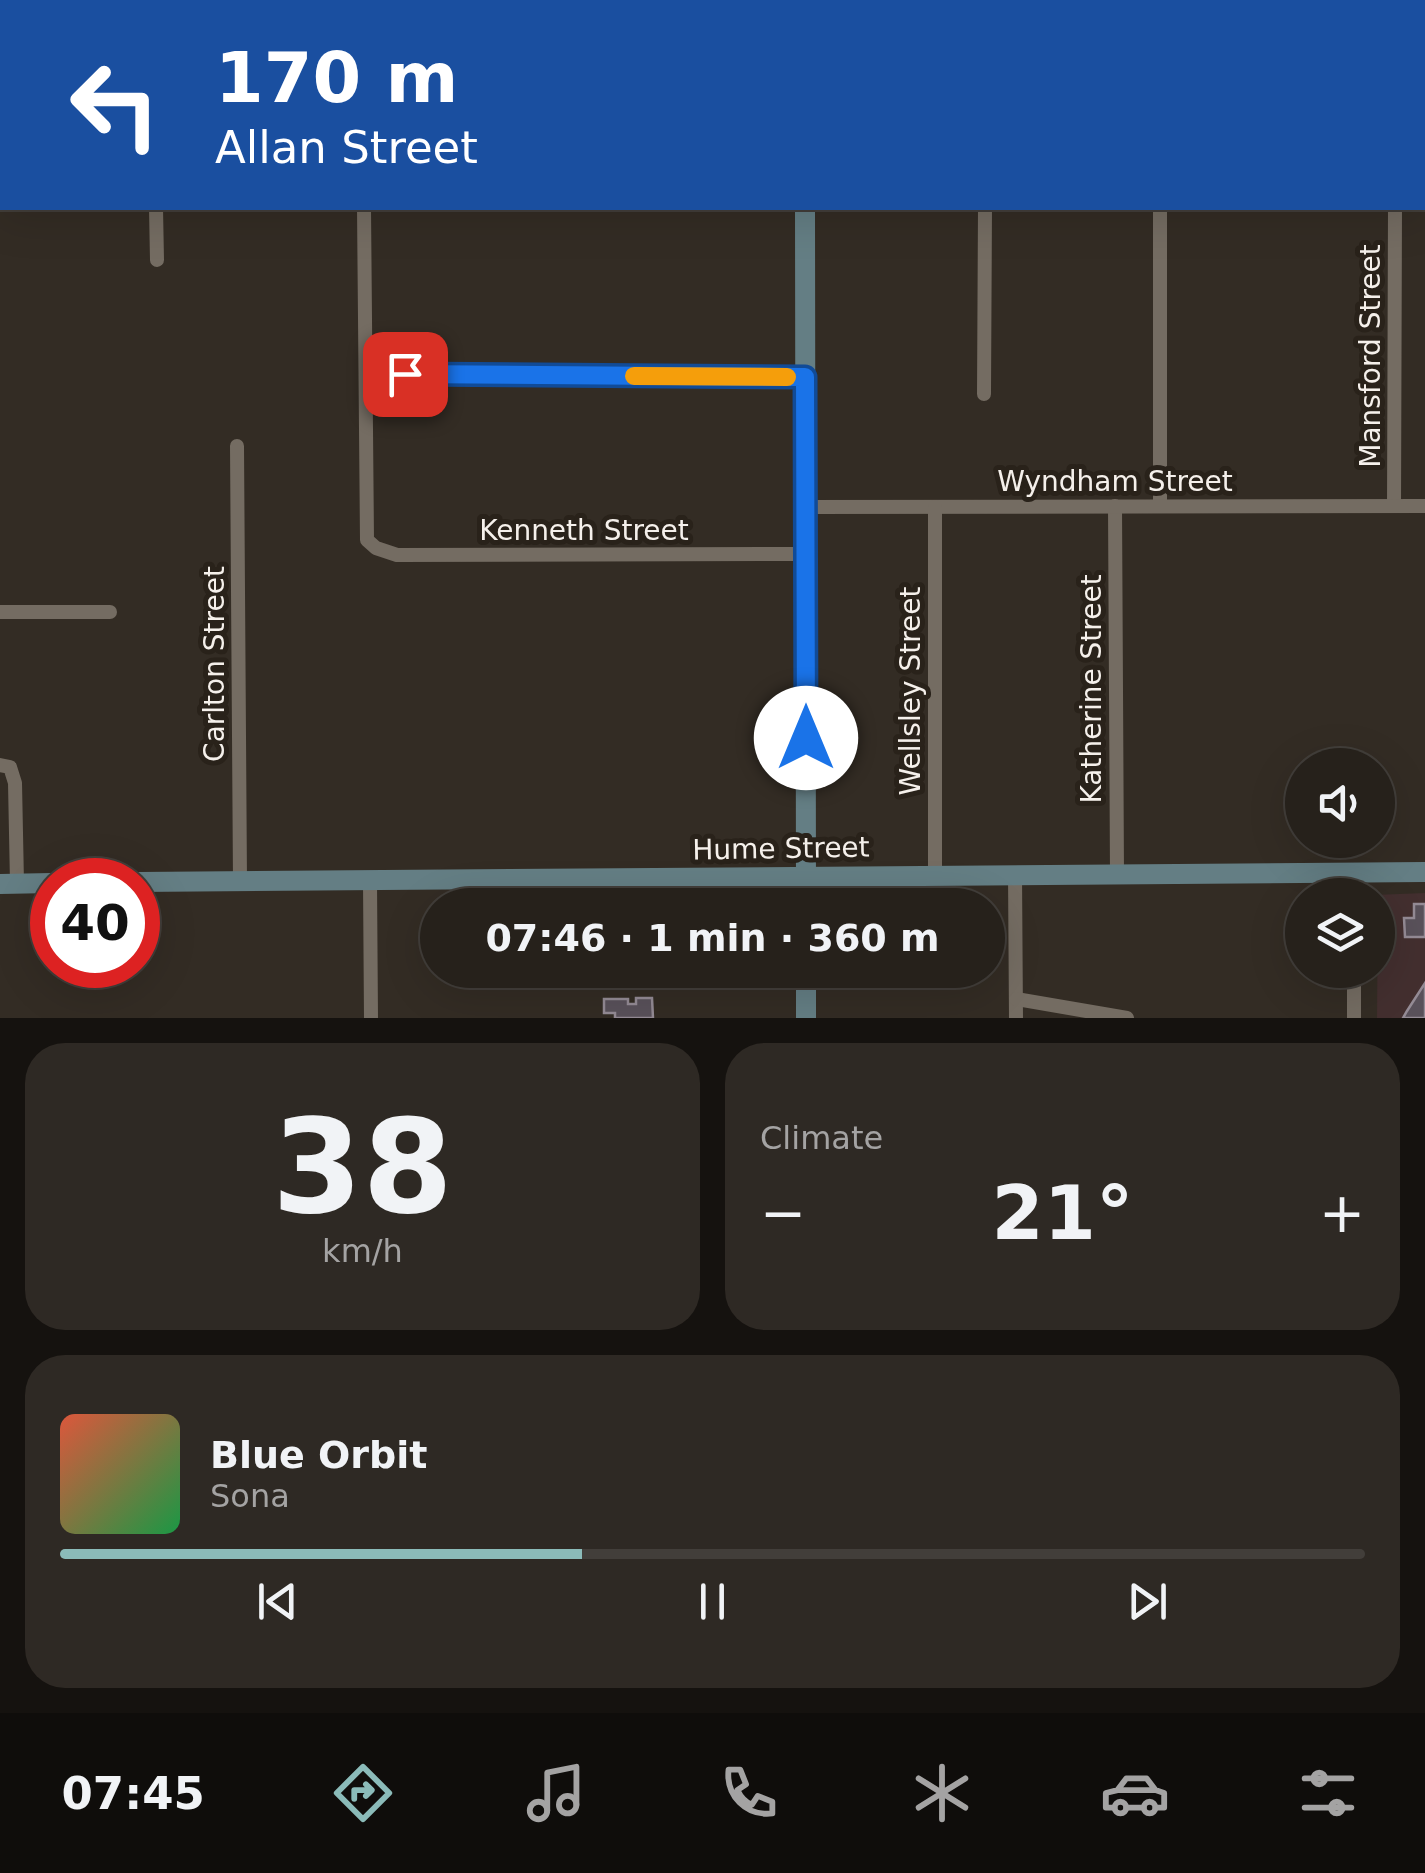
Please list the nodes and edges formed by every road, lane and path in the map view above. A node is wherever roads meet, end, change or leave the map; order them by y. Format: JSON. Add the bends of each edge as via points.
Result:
{"nodes":[{"id":1,"x":156,"y":210,"type":"edge"},
{"id":2,"x":364,"y":210,"type":"edge"},
{"id":3,"x":805,"y":210,"type":"edge"},
{"id":4,"x":985,"y":210,"type":"edge"},
{"id":5,"x":1160,"y":210,"type":"edge"},
{"id":6,"x":1395,"y":210,"type":"edge"},
{"id":7,"x":157,"y":260,"type":"dead end"},
{"id":8,"x":367,"y":374,"type":"junction"},
{"id":9,"x":805,"y":377,"type":"junction"},
{"id":10,"x":984,"y":394,"type":"dead end"},
{"id":11,"x":237,"y":446,"type":"dead end"},
{"id":12,"x":1160,"y":505,"type":"junction"},
{"id":13,"x":1115,"y":506,"type":"junction"},
{"id":14,"x":1394,"y":506,"type":"junction"},
{"id":15,"x":1425,"y":506,"type":"edge"},
{"id":16,"x":806,"y":507,"type":"junction"},
{"id":17,"x":935,"y":507,"type":"junction"},
{"id":18,"x":806,"y":554,"type":"junction"},
{"id":19,"x":0,"y":612,"type":"edge"},
{"id":20,"x":110,"y":612,"type":"dead end"},
{"id":21,"x":0,"y":765,"type":"edge"},
{"id":22,"x":1425,"y":872,"type":"edge"},
{"id":23,"x":1117,"y":873,"type":"junction"},
{"id":24,"x":1354,"y":873,"type":"junction"},
{"id":25,"x":935,"y":874,"type":"junction"},
{"id":26,"x":1015,"y":874,"type":"junction"},
{"id":27,"x":806,"y":875,"type":"junction"},
{"id":28,"x":1354,"y":878,"type":"edge"},
{"id":29,"x":240,"y":881,"type":"junction"},
{"id":30,"x":160,"y":882,"type":"edge"},
{"id":31,"x":370,"y":882,"type":"junction"},
{"id":32,"x":8,"y":883,"type":"edge"},
{"id":33,"x":806,"y":888,"type":"edge"},
{"id":34,"x":806,"y":988,"type":"edge"},
{"id":35,"x":1354,"y":988,"type":"edge"},
{"id":36,"x":1016,"y":999,"type":"junction"},
{"id":37,"x":371,"y":1018,"type":"edge"},
{"id":38,"x":806,"y":1018,"type":"edge"},
{"id":39,"x":1016,"y":1018,"type":"edge"},
{"id":40,"x":1127,"y":1018,"type":"edge"},
{"id":41,"x":1354,"y":1018,"type":"edge"}],
"edges":[{"from":1,"to":7,"type":"street"},
{"from":2,"to":8,"type":"street"},
{"from":3,"to":9,"type":"street"},
{"from":4,"to":10,"type":"street"},
{"from":5,"to":12,"type":"street"},
{"from":6,"to":14,"type":"street","name":"Mansford Street"},
{"from":8,"to":9,"type":"street"},
{"from":8,"to":18,"type":"street","name":"Kenneth Street","via":[[367,540],[376,548],[397,555]]},
{"from":9,"to":16,"type":"street"},
{"from":11,"to":29,"type":"street","name":"Carlton Street"},
{"from":12,"to":13,"type":"street","name":"Wyndham Street"},
{"from":12,"to":14,"type":"street","name":"Wyndham Street"},
{"from":13,"to":17,"type":"street","name":"Wyndham Street"},
{"from":13,"to":23,"type":"street","name":"Katherine Street"},
{"from":14,"to":15,"type":"street","name":"Wyndham Street"},
{"from":16,"to":17,"type":"street","name":"Wyndham Street"},
{"from":16,"to":18,"type":"street"},
{"from":17,"to":25,"type":"street","name":"Wellsley Street"},
{"from":18,"to":27,"type":"street"},
{"from":19,"to":20,"type":"street"},
{"from":21,"to":32,"type":"street","via":[[10,767],[16,783]]},
{"from":22,"to":24,"type":"street","name":"Hume Street"},
{"from":23,"to":24,"type":"street","name":"Hume Street"},
{"from":23,"to":26,"type":"street","name":"Hume Street"},
{"from":24,"to":28,"type":"street"},
{"from":25,"to":26,"type":"street","name":"Hume Street"},
{"from":25,"to":27,"type":"street","name":"Hume Street"},
{"from":26,"to":36,"type":"street"},
{"from":27,"to":31,"type":"street","name":"Hume Street"},
{"from":27,"to":33,"type":"street"},
{"from":29,"to":30,"type":"street","name":"Hume Street"},
{"from":29,"to":31,"type":"street","name":"Hume Street"},
{"from":31,"to":37,"type":"street"},
{"from":34,"to":38,"type":"street"},
{"from":35,"to":41,"type":"street"},
{"from":36,"to":39,"type":"street"},
{"from":36,"to":40,"type":"street"}]}
